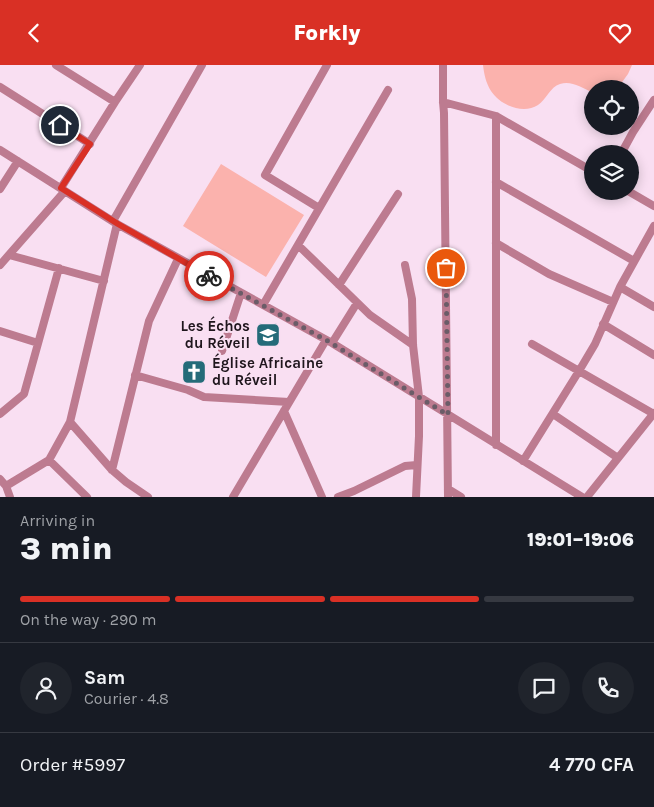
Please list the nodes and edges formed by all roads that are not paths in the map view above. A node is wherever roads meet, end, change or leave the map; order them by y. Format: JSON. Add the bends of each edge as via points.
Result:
{"nodes":[{"id":1,"x":56,"y":65,"type":"edge"},
{"id":2,"x":140,"y":65,"type":"edge"},
{"id":3,"x":202,"y":65,"type":"edge"},
{"id":4,"x":327,"y":65,"type":"edge"},
{"id":5,"x":442,"y":65,"type":"edge"},
{"id":6,"x":0,"y":87,"type":"edge"},
{"id":7,"x":388,"y":90,"type":"dead end"},
{"id":8,"x":654,"y":100,"type":"edge"},
{"id":9,"x":115,"y":102,"type":"junction"},
{"id":10,"x":442,"y":102,"type":"junction"},
{"id":11,"x":496,"y":116,"type":"junction"},
{"id":12,"x":90,"y":144,"type":"junction"},
{"id":13,"x":626,"y":145,"type":"edge"},
{"id":14,"x":0,"y":150,"type":"edge"},
{"id":15,"x":18,"y":161,"type":"junction"},
{"id":16,"x":584,"y":166,"type":"edge"},
{"id":17,"x":496,"y":182,"type":"junction"},
{"id":18,"x":0,"y":189,"type":"edge"},
{"id":19,"x":63,"y":189,"type":"junction"},
{"id":20,"x":398,"y":194,"type":"dead end"},
{"id":21,"x":639,"y":197,"type":"edge"},
{"id":22,"x":654,"y":206,"type":"edge"},
{"id":23,"x":319,"y":208,"type":"junction"},
{"id":24,"x":115,"y":223,"type":"junction"},
{"id":25,"x":654,"y":226,"type":"edge"},
{"id":26,"x":496,"y":243,"type":"junction"},
{"id":27,"x":298,"y":245,"type":"junction"},
{"id":28,"x":9,"y":255,"type":"junction"},
{"id":29,"x":178,"y":259,"type":"junction"},
{"id":30,"x":634,"y":261,"type":"junction"},
{"id":31,"x":0,"y":265,"type":"edge"},
{"id":32,"x":405,"y":265,"type":"dead end"},
{"id":33,"x":59,"y":268,"type":"junction"},
{"id":34,"x":104,"y":281,"type":"junction"},
{"id":35,"x":339,"y":285,"type":"junction"},
{"id":36,"x":620,"y":287,"type":"junction"},
{"id":37,"x":241,"y":293,"type":"junction"},
{"id":38,"x":613,"y":302,"type":"junction"},
{"id":39,"x":357,"y":303,"type":"junction"},
{"id":40,"x":263,"y":305,"type":"junction"},
{"id":41,"x":654,"y":307,"type":"edge"},
{"id":42,"x":603,"y":324,"type":"junction"},
{"id":43,"x":0,"y":331,"type":"edge"},
{"id":44,"x":329,"y":342,"type":"junction"},
{"id":45,"x":38,"y":343,"type":"junction"},
{"id":46,"x":413,"y":345,"type":"junction"},
{"id":47,"x":532,"y":345,"type":"dead end"},
{"id":48,"x":222,"y":351,"type":"dead end"},
{"id":49,"x":654,"y":355,"type":"edge"},
{"id":50,"x":579,"y":371,"type":"junction"},
{"id":51,"x":135,"y":375,"type":"junction"},
{"id":52,"x":419,"y":397,"type":"junction"},
{"id":53,"x":289,"y":402,"type":"junction"},
{"id":54,"x":284,"y":411,"type":"junction"},
{"id":55,"x":553,"y":413,"type":"junction"},
{"id":56,"x":654,"y":413,"type":"edge"},
{"id":57,"x":0,"y":414,"type":"edge"},
{"id":58,"x":448,"y":415,"type":"junction"},
{"id":59,"x":70,"y":422,"type":"junction"},
{"id":60,"x":496,"y":445,"type":"junction"},
{"id":61,"x":618,"y":458,"type":"junction"},
{"id":62,"x":49,"y":460,"type":"junction"},
{"id":63,"x":523,"y":461,"type":"junction"},
{"id":64,"x":417,"y":465,"type":"junction"},
{"id":65,"x":112,"y":470,"type":"junction"},
{"id":66,"x":0,"y":479,"type":"edge"},
{"id":67,"x":6,"y":486,"type":"junction"},
{"id":68,"x":448,"y":493,"type":"edge"},
{"id":69,"x":10,"y":497,"type":"edge"},
{"id":70,"x":87,"y":497,"type":"edge"},
{"id":71,"x":148,"y":497,"type":"edge"},
{"id":72,"x":233,"y":497,"type":"edge"},
{"id":73,"x":322,"y":497,"type":"edge"},
{"id":74,"x":338,"y":497,"type":"edge"},
{"id":75,"x":416,"y":497,"type":"edge"},
{"id":76,"x":461,"y":497,"type":"edge"},
{"id":77,"x":582,"y":497,"type":"edge"},
{"id":78,"x":587,"y":497,"type":"edge"}],
"edges":[{"from":1,"to":9,"type":"street"},
{"from":2,"to":9,"type":"street"},
{"from":3,"to":24,"type":"street"},
{"from":4,"to":23,"type":"street","via":[[264,175]]},
{"from":5,"to":10,"type":"street"},
{"from":6,"to":12,"type":"street"},
{"from":7,"to":23,"type":"street"},
{"from":8,"to":13,"type":"street"},
{"from":9,"to":12,"type":"street"},
{"from":10,"to":11,"type":"street"},
{"from":10,"to":58,"type":"street"},
{"from":11,"to":16,"type":"street"},
{"from":11,"to":17,"type":"street"},
{"from":12,"to":19,"type":"street"},
{"from":14,"to":15,"type":"street"},
{"from":15,"to":18,"type":"street"},
{"from":15,"to":19,"type":"street"},
{"from":17,"to":26,"type":"street"},
{"from":17,"to":30,"type":"street"},
{"from":19,"to":24,"type":"street"},
{"from":19,"to":28,"type":"street"},
{"from":20,"to":35,"type":"street"},
{"from":21,"to":22,"type":"street"},
{"from":23,"to":27,"type":"street"},
{"from":24,"to":29,"type":"street"},
{"from":24,"to":34,"type":"street"},
{"from":25,"to":30,"type":"street"},
{"from":26,"to":38,"type":"street","via":[[549,273]]},
{"from":26,"to":60,"type":"street"},
{"from":27,"to":35,"type":"street"},
{"from":27,"to":40,"type":"street"},
{"from":28,"to":31,"type":"street"},
{"from":28,"to":33,"type":"street"},
{"from":29,"to":37,"type":"street"},
{"from":29,"to":51,"type":"street","via":[[150,321]]},
{"from":30,"to":36,"type":"street"},
{"from":32,"to":46,"type":"street","via":[[412,299]]},
{"from":33,"to":34,"type":"street"},
{"from":33,"to":45,"type":"street"},
{"from":34,"to":59,"type":"street"},
{"from":35,"to":39,"type":"street"},
{"from":36,"to":38,"type":"street"},
{"from":36,"to":41,"type":"street"},
{"from":37,"to":40,"type":"street"},
{"from":37,"to":48,"type":"street"},
{"from":38,"to":42,"type":"street"},
{"from":39,"to":44,"type":"street"},
{"from":39,"to":46,"type":"street"},
{"from":40,"to":44,"type":"street"},
{"from":42,"to":49,"type":"street"},
{"from":42,"to":50,"type":"street"},
{"from":43,"to":45,"type":"street"},
{"from":44,"to":52,"type":"street"},
{"from":44,"to":53,"type":"street"},
{"from":45,"to":57,"type":"street","via":[[24,394]]},
{"from":46,"to":52,"type":"street"},
{"from":47,"to":50,"type":"street"},
{"from":50,"to":55,"type":"street"},
{"from":50,"to":56,"type":"street"},
{"from":51,"to":53,"type":"street","via":[[204,397]]},
{"from":51,"to":65,"type":"street"},
{"from":52,"to":58,"type":"street"},
{"from":52,"to":64,"type":"street"},
{"from":53,"to":54,"type":"street"},
{"from":54,"to":72,"type":"street"},
{"from":54,"to":73,"type":"street"},
{"from":55,"to":61,"type":"street"},
{"from":55,"to":63,"type":"street"},
{"from":56,"to":61,"type":"street"},
{"from":58,"to":60,"type":"street"},
{"from":58,"to":68,"type":"street"},
{"from":59,"to":62,"type":"street"},
{"from":59,"to":65,"type":"street"},
{"from":60,"to":63,"type":"street"},
{"from":61,"to":78,"type":"street"},
{"from":62,"to":67,"type":"street"},
{"from":62,"to":70,"type":"street"},
{"from":63,"to":77,"type":"street"},
{"from":64,"to":74,"type":"street","via":[[405,466]]},
{"from":64,"to":75,"type":"street"},
{"from":65,"to":71,"type":"street"},
{"from":66,"to":67,"type":"street"},
{"from":67,"to":69,"type":"street"},
{"from":68,"to":76,"type":"street"}]}
